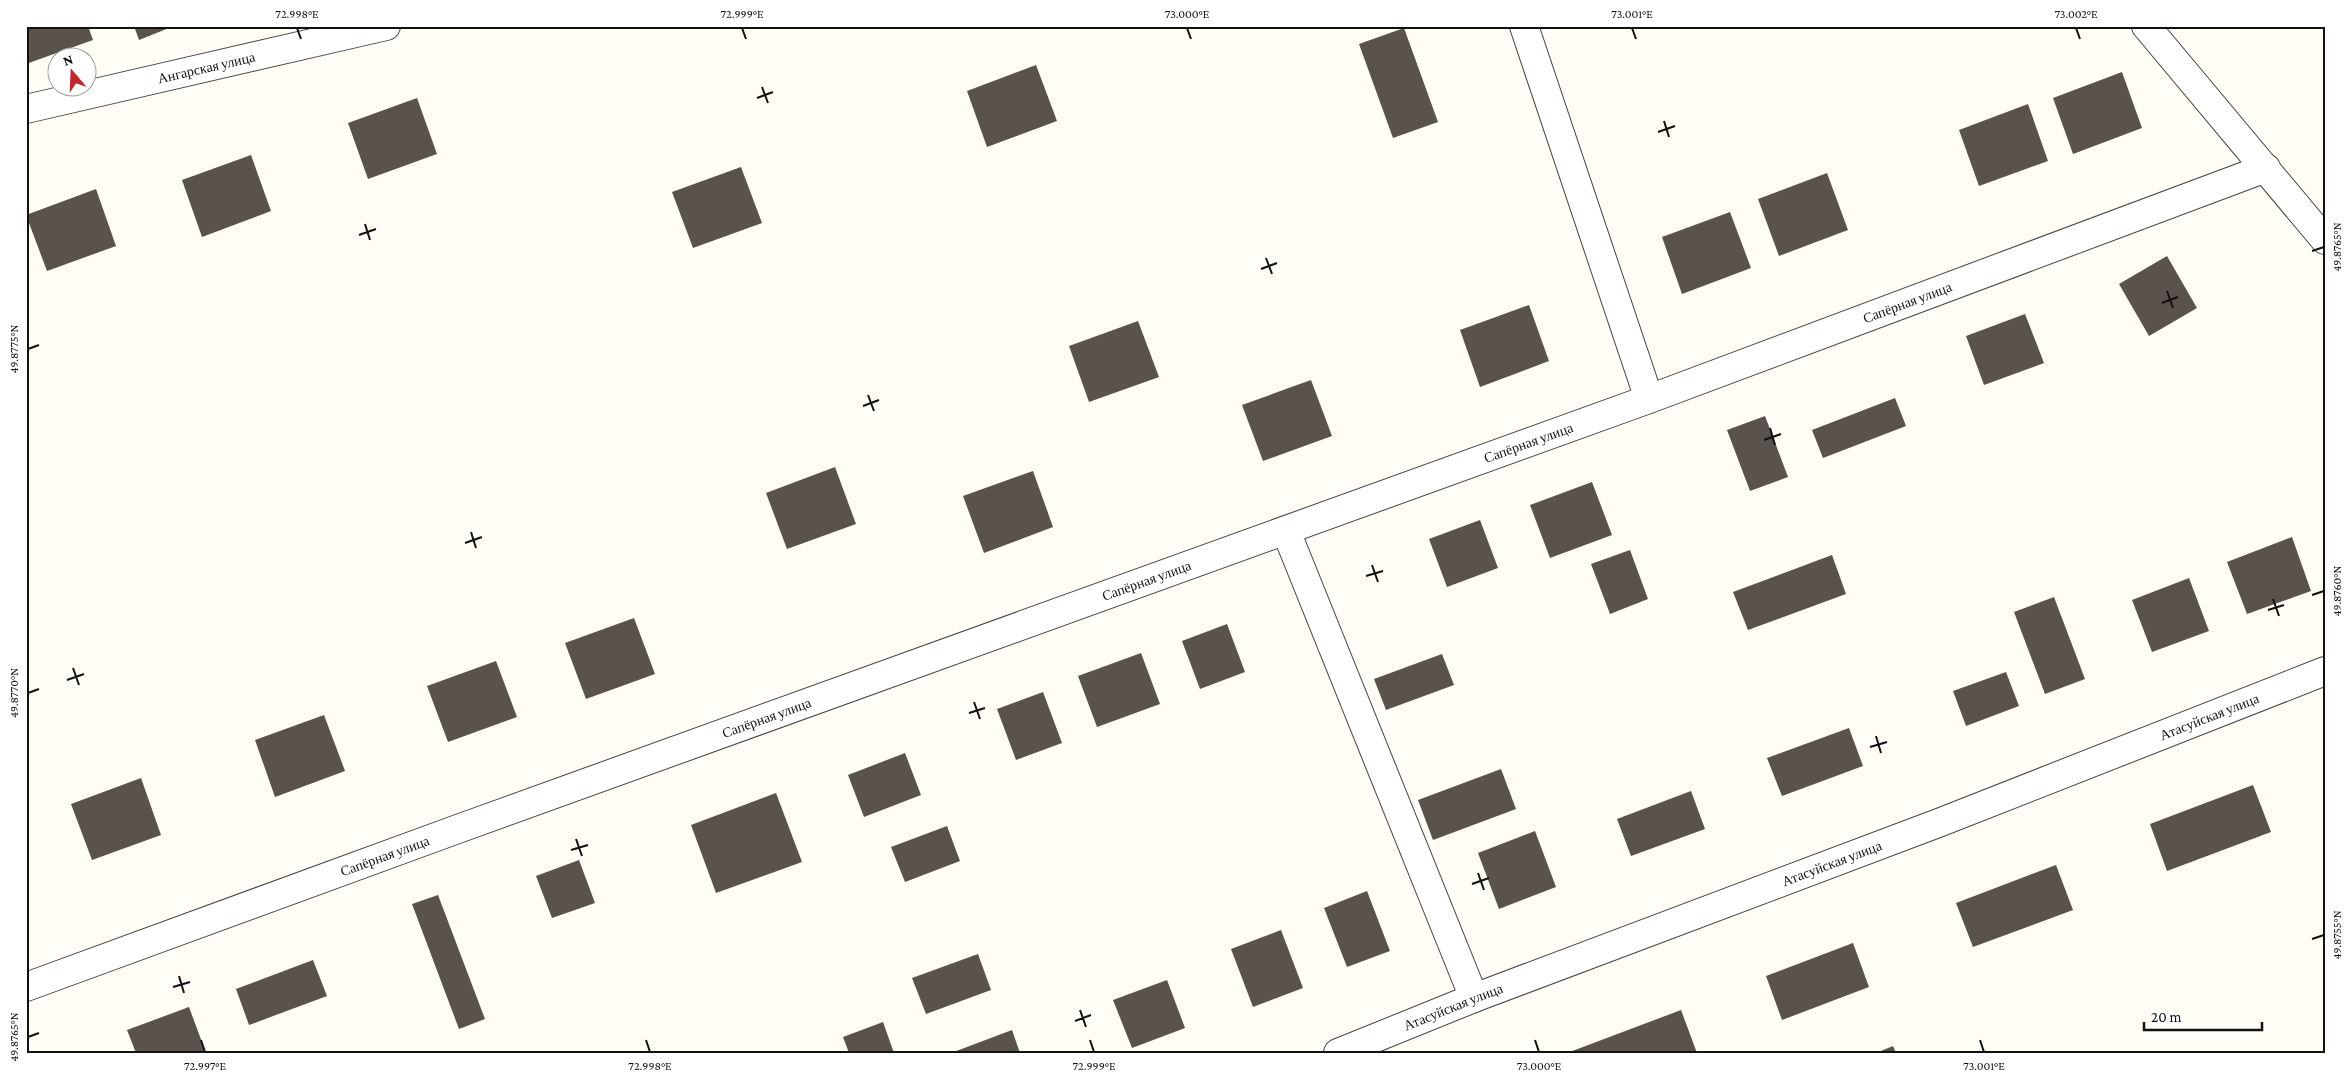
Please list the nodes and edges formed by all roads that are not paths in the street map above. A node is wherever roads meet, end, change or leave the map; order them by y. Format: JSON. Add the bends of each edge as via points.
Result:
{"nodes":[{"id":1,"x":386,"y":26,"type":"edge"},
{"id":2,"x":1524,"y":26,"type":"edge"},
{"id":3,"x":2146,"y":26,"type":"edge"},
{"id":4,"x":26,"y":109,"type":"edge"},
{"id":5,"x":2266,"y":168,"type":"junction"},
{"id":6,"x":2325,"y":240,"type":"edge"},
{"id":7,"x":1649,"y":399,"type":"junction"},
{"id":8,"x":1286,"y":531,"type":"junction"},
{"id":9,"x":2325,"y":671,"type":"edge"},
{"id":10,"x":26,"y":987,"type":"edge"},
{"id":11,"x":1474,"y":998,"type":"junction"},
{"id":12,"x":1338,"y":1053,"type":"edge"}],
"edges":[{"from":1,"to":4,"type":"street","name":"Ангарская улица"},
{"from":2,"to":7,"type":"street"},
{"from":3,"to":5,"type":"street"},
{"from":5,"to":6,"type":"street"},
{"from":5,"to":7,"type":"street","name":"Сапёрная улица"},
{"from":7,"to":8,"type":"street","name":"Сапёрная улица"},
{"from":8,"to":10,"type":"street","name":"Сапёрная улица"},
{"from":8,"to":11,"type":"street"},
{"from":9,"to":11,"type":"street","name":"Атасуйская улица","via":[[1941,822]]},
{"from":11,"to":12,"type":"street","name":"Атасуйская улица"}]}
